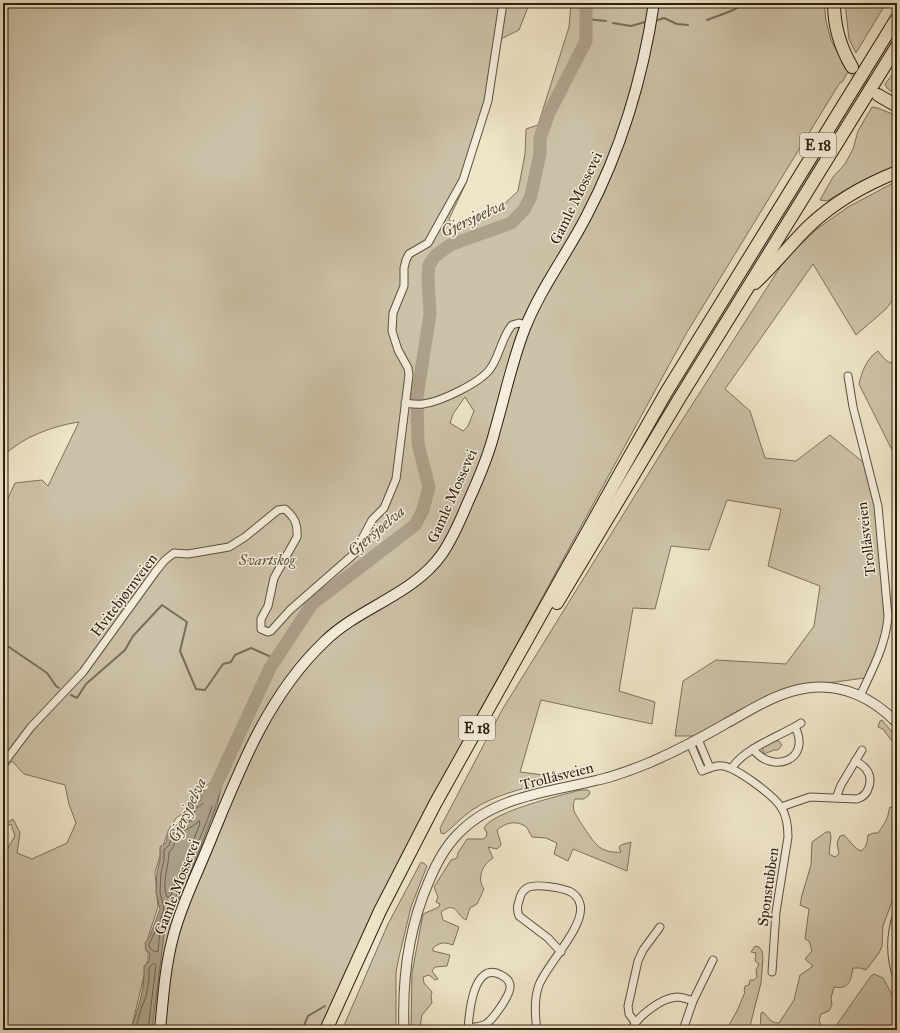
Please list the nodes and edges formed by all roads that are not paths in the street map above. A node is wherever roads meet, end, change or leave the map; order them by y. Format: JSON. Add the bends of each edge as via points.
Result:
{"nodes":[{"id":1,"x":503,"y":3,"type":"edge"},
{"id":2,"x":654,"y":3,"type":"edge"},
{"id":3,"x":834,"y":3,"type":"edge"},
{"id":4,"x":897,"y":18,"type":"edge"},
{"id":5,"x":897,"y":46,"type":"edge"},
{"id":6,"x":852,"y":67,"type":"tunnel mouth"},
{"id":7,"x":878,"y":95,"type":"tunnel mouth"},
{"id":8,"x":897,"y":106,"type":"edge"},
{"id":9,"x":897,"y":172,"type":"edge"},
{"id":10,"x":744,"y":293,"type":"junction"},
{"id":11,"x":526,"y":325,"type":"junction"},
{"id":12,"x":848,"y":376,"type":"dead end"},
{"id":13,"x":405,"y":403,"type":"junction"},
{"id":14,"x":860,"y":696,"type":"junction"},
{"id":15,"x":897,"y":723,"type":"edge"},
{"id":16,"x":694,"y":741,"type":"junction"},
{"id":17,"x":753,"y":749,"type":"junction"},
{"id":18,"x":862,"y":750,"type":"dead end"},
{"id":19,"x":855,"y":761,"type":"junction"},
{"id":20,"x":3,"y":764,"type":"edge"},
{"id":21,"x":710,"y":768,"type":"junction"},
{"id":22,"x":732,"y":768,"type":"junction"},
{"id":23,"x":836,"y":798,"type":"junction"},
{"id":24,"x":781,"y":807,"type":"junction"},
{"id":25,"x":897,"y":914,"type":"edge"},
{"id":26,"x":660,"y":927,"type":"dead end"},
{"id":27,"x":561,"y":952,"type":"junction"},
{"id":28,"x":713,"y":960,"type":"dead end"},
{"id":29,"x":772,"y":972,"type":"dead end"},
{"id":30,"x":897,"y":978,"type":"edge"},
{"id":31,"x":693,"y":1001,"type":"junction"},
{"id":32,"x":635,"y":1022,"type":"junction"},
{"id":33,"x":468,"y":1029,"type":"edge"},
{"id":34,"x":160,"y":1030,"type":"edge"},
{"id":35,"x":326,"y":1030,"type":"edge"},
{"id":36,"x":332,"y":1030,"type":"edge"},
{"id":37,"x":404,"y":1030,"type":"edge"},
{"id":38,"x":537,"y":1030,"type":"edge"},
{"id":39,"x":632,"y":1030,"type":"edge"},
{"id":40,"x":683,"y":1030,"type":"edge"}],
"edges":[{"from":1,"to":13,"type":"street","via":[[488,100],[463,180],[428,243],[409,254],[404,268],[404,286],[394,313],[392,332],[408,368],[410,381]]},
{"from":2,"to":11,"type":"main road","name":"Gamle Mossevei","via":[[643,62],[603,183]]},
{"from":3,"to":6,"type":"highway","via":[[835,24],[844,53]]},
{"from":4,"to":35,"type":"highway","number":"E 18","via":[[667,391],[623,468],[434,804],[380,912]]},
{"from":5,"to":10,"type":"highway","number":"E 18"},
{"from":7,"to":8,"type":"highway"},
{"from":9,"to":10,"type":"highway","number":"E 18","via":[[871,183],[834,205],[809,226]]},
{"from":10,"to":36,"type":"highway","number":"E 18","via":[[619,497],[468,754],[392,900]]},
{"from":11,"to":13,"type":"street","via":[[512,325],[490,370],[464,389],[423,404]]},
{"from":11,"to":34,"type":"main road","name":"Gamle Mossevei","via":[[489,450],[459,523],[442,554],[416,581],[362,613],[324,641],[285,687],[253,742],[176,928],[167,969]]},
{"from":12,"to":14,"type":"street","name":"Trollåsveien","via":[[853,407],[878,506],[888,616],[883,642]]},
{"from":13,"to":20,"type":"street","name":"Hvitebjørnveien","via":[[396,479],[384,508],[372,520],[354,554],[290,610],[271,631],[261,629],[261,619],[268,606],[274,578],[297,537],[293,516],[285,509],[278,510],[229,547],[188,554],[174,553],[165,560],[82,672]]},
{"from":14,"to":15,"type":"street","name":"Trollåsveien","via":[[881,708]]},
{"from":14,"to":16,"type":"street","name":"Trollåsveien","via":[[844,690],[826,688],[790,692],[768,700]]},
{"from":16,"to":21,"type":"street"},
{"from":16,"to":21,"type":"street","via":[[702,771]]},
{"from":16,"to":37,"type":"street","name":"Trollåsveien","via":[[662,758],[622,774],[503,804],[474,820],[458,834],[437,864],[413,926],[405,969]]},
{"from":17,"to":17,"type":"street","via":[[798,725],[799,745],[792,758],[775,763],[762,758]]},
{"from":17,"to":22,"type":"street"},
{"from":18,"to":19,"type":"street"},
{"from":19,"to":23,"type":"street"},
{"from":19,"to":23,"type":"street","via":[[863,765],[868,772],[867,792],[859,798]]},
{"from":21,"to":22,"type":"street"},
{"from":22,"to":24,"type":"street"},
{"from":23,"to":24,"type":"street","via":[[810,797]]},
{"from":24,"to":29,"type":"street","name":"Sponstubben","via":[[788,837],[776,912]]},
{"from":25,"to":30,"type":"street","via":[[892,943],[893,965]]},
{"from":26,"to":32,"type":"street","via":[[638,961],[628,1006],[629,1014]]},
{"from":27,"to":27,"type":"street","via":[[578,920],[581,908],[579,901],[573,894],[563,890],[538,886],[528,888],[523,891],[519,900],[519,916],[548,938]]},
{"from":27,"to":38,"type":"street","via":[[539,986]]},
{"from":28,"to":31,"type":"street"},
{"from":31,"to":32,"type":"street","via":[[682,997],[668,999]]},
{"from":31,"to":40,"type":"street"},
{"from":32,"to":39,"type":"street"},
{"from":33,"to":33,"type":"street","via":[[472,997],[482,976],[491,972],[506,978],[510,990],[493,1016],[484,1025]]}]}
